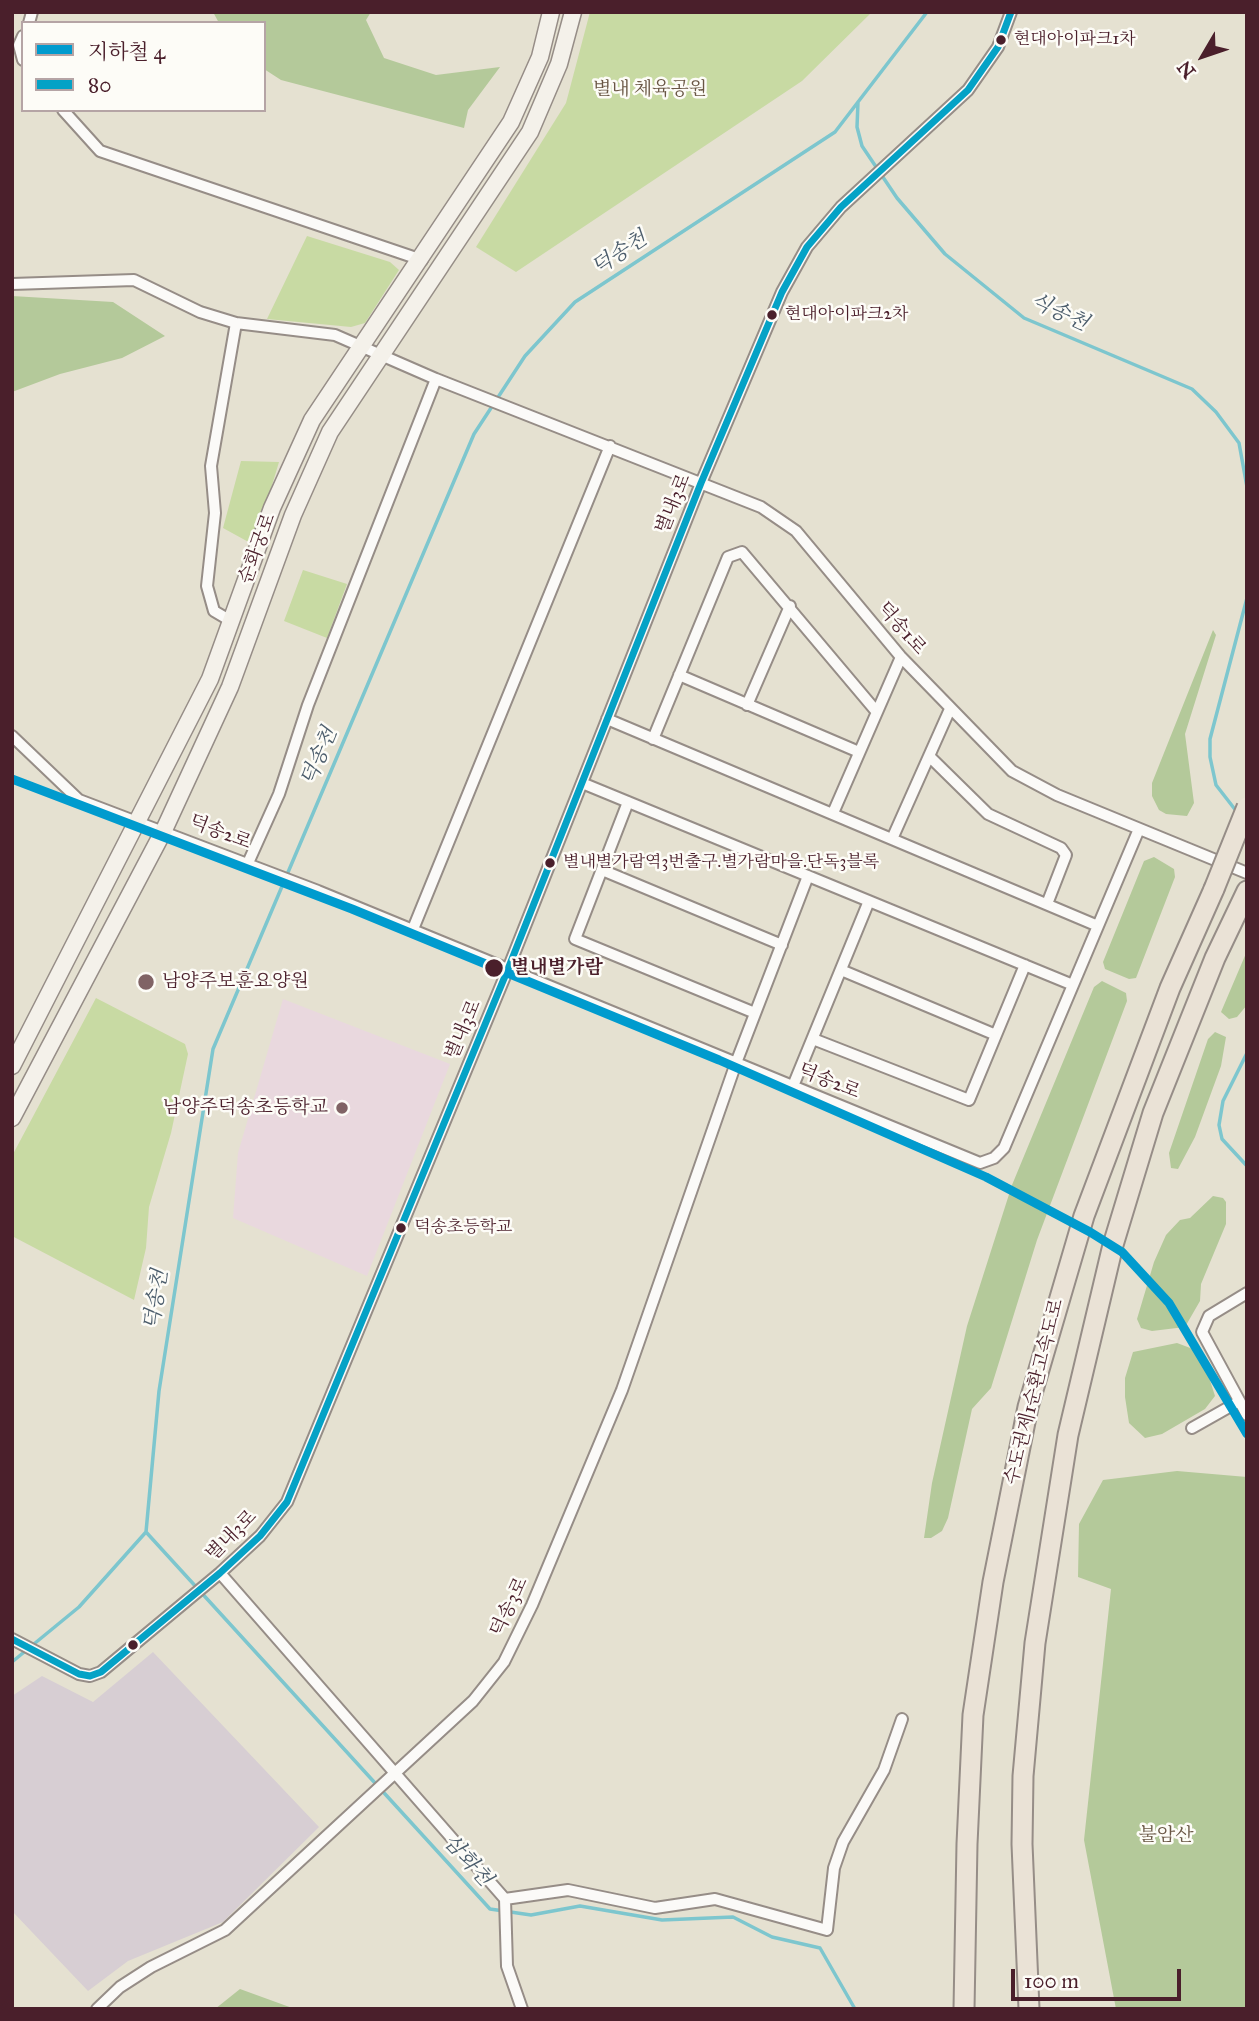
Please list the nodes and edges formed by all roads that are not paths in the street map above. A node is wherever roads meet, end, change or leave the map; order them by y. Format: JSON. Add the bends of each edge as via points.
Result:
{"nodes":[{"id":1,"x":551,"y":12,"type":"edge"},
{"id":2,"x":573,"y":12,"type":"edge"},
{"id":3,"x":1012,"y":12,"type":"edge"},
{"id":4,"x":65,"y":112,"type":"edge"},
{"id":5,"x":422,"y":260,"type":"junction"},
{"id":6,"x":12,"y":284,"type":"edge"},
{"id":7,"x":236,"y":323,"type":"junction"},
{"id":8,"x":363,"y":346,"type":"junction"},
{"id":9,"x":382,"y":355,"type":"junction"},
{"id":10,"x":436,"y":379,"type":"junction"},
{"id":11,"x":610,"y":446,"type":"junction"},
{"id":12,"x":701,"y":483,"type":"junction"},
{"id":13,"x":790,"y":606,"type":"junction"},
{"id":14,"x":231,"y":621,"type":"junction"},
{"id":15,"x":901,"y":657,"type":"junction"},
{"id":16,"x":679,"y":675,"type":"junction"},
{"id":17,"x":747,"y":705,"type":"junction"},
{"id":18,"x":950,"y":709,"type":"junction"},
{"id":19,"x":876,"y":711,"type":"junction"},
{"id":20,"x":607,"y":719,"type":"junction"},
{"id":21,"x":12,"y":736,"type":"edge"},
{"id":22,"x":653,"y":739,"type":"junction"},
{"id":23,"x":859,"y":752,"type":"junction"},
{"id":24,"x":929,"y":756,"type":"junction"},
{"id":25,"x":582,"y":783,"type":"junction"},
{"id":26,"x":628,"y":802,"type":"junction"},
{"id":27,"x":1247,"y":807,"type":"edge"},
{"id":28,"x":833,"y":813,"type":"junction"},
{"id":29,"x":137,"y":820,"type":"junction"},
{"id":30,"x":1139,"y":829,"type":"junction"},
{"id":31,"x":164,"y":830,"type":"junction"},
{"id":32,"x":892,"y":839,"type":"junction"},
{"id":33,"x":248,"y":863,"type":"junction"},
{"id":34,"x":601,"y":870,"type":"junction"},
{"id":35,"x":1247,"y":873,"type":"edge"},
{"id":36,"x":808,"y":876,"type":"junction"},
{"id":37,"x":1245,"y":896,"type":"edge"},
{"id":38,"x":869,"y":901,"type":"junction"},
{"id":39,"x":1047,"y":905,"type":"junction"},
{"id":40,"x":1098,"y":926,"type":"junction"},
{"id":41,"x":413,"y":929,"type":"junction"},
{"id":42,"x":782,"y":945,"type":"junction"},
{"id":43,"x":1025,"y":965,"type":"junction"},
{"id":44,"x":508,"y":969,"type":"junction"},
{"id":45,"x":841,"y":970,"type":"junction"},
{"id":46,"x":1073,"y":985,"type":"junction"},
{"id":47,"x":755,"y":1013,"type":"junction"},
{"id":48,"x":996,"y":1035,"type":"junction"},
{"id":49,"x":813,"y":1039,"type":"junction"},
{"id":50,"x":736,"y":1063,"type":"junction"},
{"id":51,"x":12,"y":1066,"type":"edge"},
{"id":52,"x":793,"y":1087,"type":"junction"},
{"id":53,"x":12,"y":1118,"type":"edge"},
{"id":54,"x":1247,"y":1293,"type":"edge"},
{"id":55,"x":1238,"y":1402,"type":"junction"},
{"id":56,"x":1247,"y":1416,"type":"edge"},
{"id":57,"x":1192,"y":1427,"type":"dead end"},
{"id":58,"x":220,"y":1573,"type":"junction"},
{"id":59,"x":12,"y":1639,"type":"edge"},
{"id":60,"x":902,"y":1719,"type":"dead end"},
{"id":61,"x":393,"y":1774,"type":"junction"},
{"id":62,"x":505,"y":1902,"type":"junction"},
{"id":63,"x":97,"y":2009,"type":"edge"},
{"id":64,"x":522,"y":2009,"type":"edge"},
{"id":65,"x":964,"y":2009,"type":"edge"},
{"id":66,"x":1029,"y":2009,"type":"edge"}],
"edges":[{"from":1,"to":5,"type":"street","name":"순화궁로","via":[[540,57],[511,122]]},
{"from":2,"to":9,"type":"street","name":"순화궁로","via":[[559,64],[530,132]]},
{"from":3,"to":12,"type":"street","name":"별내3로","via":[[998,47],[968,90],[864,186],[807,247],[782,292]]},
{"from":4,"to":5,"type":"street","via":[[100,151]]},
{"from":5,"to":8,"type":"street","name":"순화궁로"},
{"from":6,"to":7,"type":"street","via":[[134,281],[200,312]]},
{"from":7,"to":8,"type":"street","via":[[335,335]]},
{"from":7,"to":14,"type":"street","name":"순화궁로","via":[[211,466],[215,513],[206,586],[214,611]]},
{"from":8,"to":9,"type":"street"},
{"from":8,"to":14,"type":"street","name":"순화궁로","via":[[312,420],[272,508]]},
{"from":9,"to":10,"type":"street"},
{"from":9,"to":31,"type":"street","name":"순화궁로","via":[[330,432],[293,515],[230,687]]},
{"from":10,"to":11,"type":"street","name":"덕송1로"},
{"from":10,"to":33,"type":"street","via":[[307,705],[279,794]]},
{"from":11,"to":12,"type":"street","name":"덕송1로"},
{"from":11,"to":41,"type":"street"},
{"from":12,"to":15,"type":"street","name":"덕송1로","via":[[761,507],[796,531]]},
{"from":12,"to":20,"type":"street","name":"별내3로"},
{"from":13,"to":16,"type":"street","via":[[742,552],[728,556]]},
{"from":13,"to":17,"type":"street"},
{"from":13,"to":19,"type":"street"},
{"from":14,"to":29,"type":"street","name":"순화궁로","via":[[211,679]]},
{"from":15,"to":18,"type":"street","name":"덕송1로"},
{"from":15,"to":19,"type":"street"},
{"from":16,"to":17,"type":"street"},
{"from":16,"to":22,"type":"street"},
{"from":17,"to":23,"type":"street"},
{"from":18,"to":24,"type":"street"},
{"from":18,"to":30,"type":"street","name":"덕송1로","via":[[1012,771]]},
{"from":19,"to":23,"type":"street"},
{"from":20,"to":22,"type":"street"},
{"from":20,"to":25,"type":"street","name":"별내3로"},
{"from":21,"to":29,"type":"street","name":"덕송2로","via":[[79,800]]},
{"from":22,"to":28,"type":"street"},
{"from":23,"to":28,"type":"street"},
{"from":24,"to":32,"type":"street"},
{"from":24,"to":39,"type":"street","via":[[988,814],[1061,848],[1066,855]]},
{"from":25,"to":26,"type":"street"},
{"from":25,"to":44,"type":"street","name":"별내3로"},
{"from":26,"to":34,"type":"street"},
{"from":26,"to":36,"type":"street"},
{"from":27,"to":65,"type":"highway","name":"수도권제1순환고속도로","bridge":true,"via":[[1170,988],[1084,1216],[1019,1447],[973,1715]]},
{"from":28,"to":32,"type":"street"},
{"from":29,"to":31,"type":"street","name":"덕송2로"},
{"from":29,"to":51,"type":"street","name":"순화궁로"},
{"from":30,"to":35,"type":"street","name":"덕송1로"},
{"from":30,"to":40,"type":"street","name":"덕송2로"},
{"from":31,"to":33,"type":"street","name":"덕송2로"},
{"from":31,"to":53,"type":"street","name":"순화궁로"},
{"from":32,"to":39,"type":"street"},
{"from":33,"to":41,"type":"street","name":"덕송2로"},
{"from":34,"to":42,"type":"street"},
{"from":34,"to":47,"type":"street","via":[[575,939]]},
{"from":36,"to":38,"type":"street"},
{"from":36,"to":42,"type":"street","name":"덕송3로"},
{"from":37,"to":66,"type":"highway","name":"수도권제1순환고속도로","via":[[1153,1113],[1113,1245],[1068,1435],[1035,1643],[1023,1776]]},
{"from":38,"to":43,"type":"street"},
{"from":38,"to":45,"type":"street"},
{"from":39,"to":40,"type":"street"},
{"from":40,"to":46,"type":"street","name":"덕송2로"},
{"from":41,"to":44,"type":"street","name":"덕송2로"},
{"from":42,"to":47,"type":"street","name":"덕송3로"},
{"from":43,"to":46,"type":"street"},
{"from":43,"to":48,"type":"street"},
{"from":44,"to":50,"type":"street","name":"덕송2로"},
{"from":44,"to":58,"type":"street","name":"별내3로","via":[[287,1502],[260,1536]]},
{"from":45,"to":48,"type":"street"},
{"from":45,"to":49,"type":"street"},
{"from":46,"to":52,"type":"street","name":"덕송2로","via":[[1004,1148],[980,1163]]},
{"from":47,"to":50,"type":"street","name":"덕송3로"},
{"from":48,"to":49,"type":"street","via":[[969,1100]]},
{"from":49,"to":52,"type":"street"},
{"from":50,"to":52,"type":"street","name":"덕송2로"},
{"from":50,"to":61,"type":"street","name":"덕송3로","via":[[622,1390],[532,1605],[504,1662],[473,1701]]},
{"from":54,"to":55,"type":"street","via":[[1209,1317],[1202,1332]]},
{"from":55,"to":56,"type":"street"},
{"from":55,"to":57,"type":"street"},
{"from":58,"to":59,"type":"street","name":"별내3로","via":[[101,1672],[90,1676]]},
{"from":58,"to":61,"type":"street"},
{"from":60,"to":62,"type":"street","via":[[884,1770],[838,1855],[827,1930],[715,1899],[655,1908],[568,1890]]},
{"from":61,"to":62,"type":"street"},
{"from":61,"to":63,"type":"street","name":"덕송3로","via":[[225,1930],[120,1986]]},
{"from":62,"to":64,"type":"street","via":[[507,1966]]}]}
